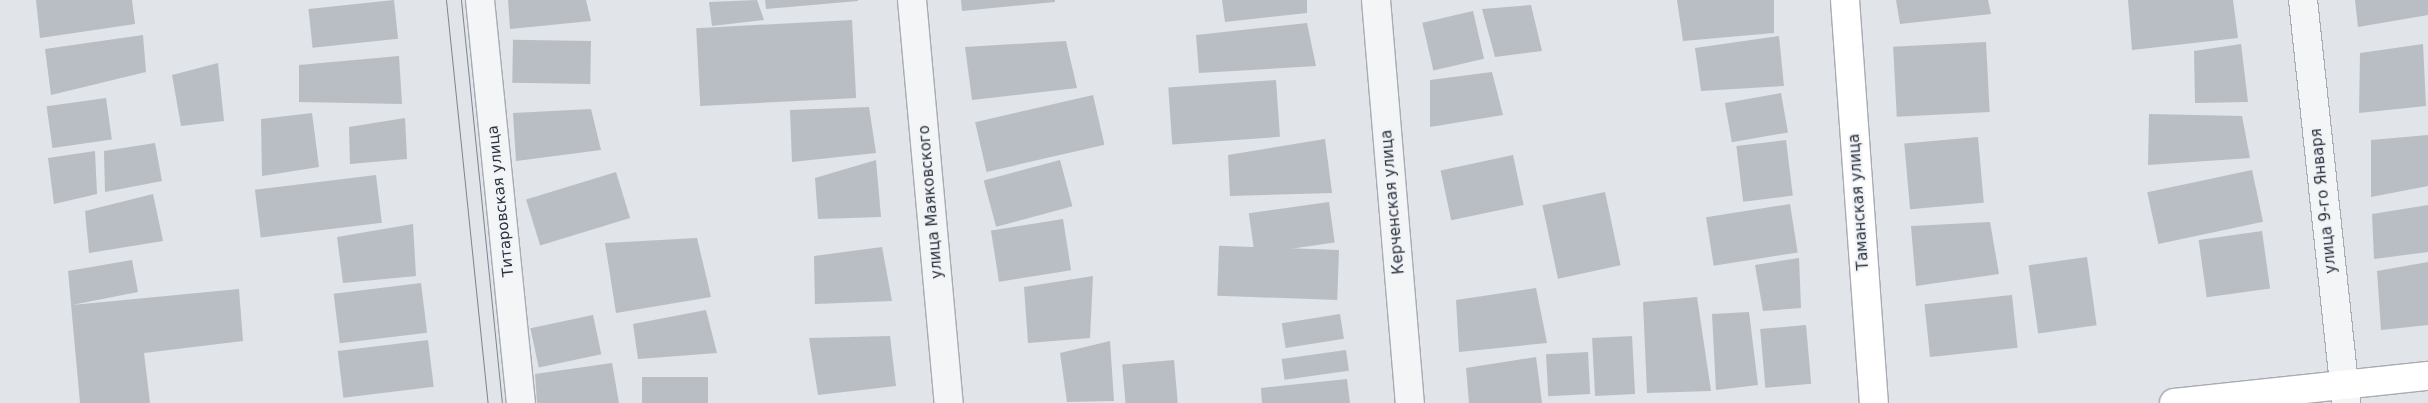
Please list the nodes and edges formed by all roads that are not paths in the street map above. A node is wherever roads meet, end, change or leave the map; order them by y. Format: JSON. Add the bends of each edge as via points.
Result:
{"nodes":[{"id":1,"x":480,"y":0,"type":"edge"},
{"id":2,"x":912,"y":0,"type":"edge"},
{"id":3,"x":1376,"y":0,"type":"edge"},
{"id":4,"x":1845,"y":0,"type":"edge"},
{"id":5,"x":2302,"y":0,"type":"edge"},
{"id":6,"x":2428,"y":376,"type":"edge"},
{"id":7,"x":2345,"y":393,"type":"edge"},
{"id":8,"x":521,"y":403,"type":"edge"},
{"id":9,"x":949,"y":403,"type":"edge"},
{"id":10,"x":1410,"y":403,"type":"edge"},
{"id":11,"x":1874,"y":403,"type":"edge"},
{"id":12,"x":2174,"y":403,"type":"edge"}],
"edges":[{"from":1,"to":8,"type":"street","name":"Титаровская улица"},
{"from":2,"to":9,"type":"street","name":"улица Маяковского"},
{"from":3,"to":10,"type":"street","name":"Керченская улица"},
{"from":4,"to":11,"type":"street","name":"Таманская улица"},
{"from":5,"to":7,"type":"street","name":"улица 9-го Января"},
{"from":6,"to":7,"type":"street"},
{"from":7,"to":12,"type":"street"}]}
